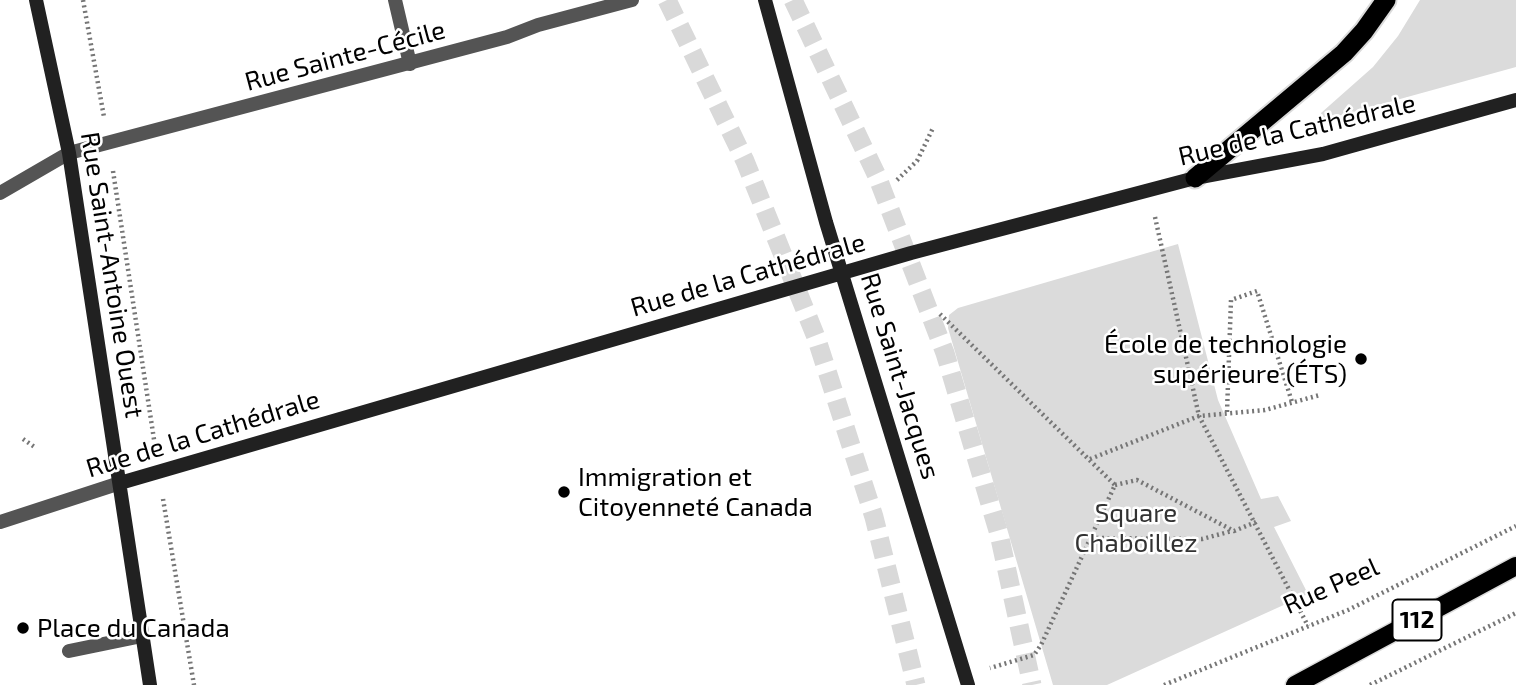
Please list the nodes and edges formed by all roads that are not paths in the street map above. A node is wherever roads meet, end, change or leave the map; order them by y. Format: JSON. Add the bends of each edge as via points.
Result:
{"nodes":[{"id":1,"x":36,"y":0,"type":"edge"},
{"id":2,"x":395,"y":0,"type":"edge"},
{"id":3,"x":632,"y":0,"type":"edge"},
{"id":4,"x":765,"y":0,"type":"edge"},
{"id":5,"x":1385,"y":0,"type":"edge"},
{"id":6,"x":410,"y":64,"type":"junction"},
{"id":7,"x":1516,"y":100,"type":"edge"},
{"id":8,"x":69,"y":153,"type":"junction"},
{"id":9,"x":1195,"y":177,"type":"junction"},
{"id":10,"x":0,"y":193,"type":"edge"},
{"id":11,"x":842,"y":273,"type":"junction"},
{"id":12,"x":120,"y":483,"type":"junction"},
{"id":13,"x":0,"y":522,"type":"edge"},
{"id":14,"x":1516,"y":566,"type":"edge"},
{"id":15,"x":142,"y":636,"type":"junction"},
{"id":16,"x":69,"y":651,"type":"dead end"},
{"id":17,"x":967,"y":681,"type":"edge"},
{"id":18,"x":150,"y":685,"type":"edge"},
{"id":19,"x":1295,"y":685,"type":"edge"}],
"edges":[{"from":1,"to":8,"type":"main road","name":"Rue Saint-Antoine Ouest"},
{"from":2,"to":6,"type":"street"},
{"from":3,"to":6,"type":"street","name":"Rue Sainte-Cécile"},
{"from":4,"to":11,"type":"main road","name":"Rue Saint-Jacques"},
{"from":5,"to":9,"type":"highway","via":[[1344,53]]},
{"from":6,"to":8,"type":"street","name":"Rue Sainte-Cécile"},
{"from":7,"to":9,"type":"main road","name":"Rue de la Cathédrale","via":[[1323,154]]},
{"from":8,"to":10,"type":"street","name":"Rue Sainte-Cécile"},
{"from":8,"to":12,"type":"main road","name":"Rue Saint-Antoine Ouest"},
{"from":9,"to":11,"type":"main road","name":"Rue de la Cathédrale"},
{"from":11,"to":12,"type":"main road","name":"Rue de la Cathédrale"},
{"from":11,"to":17,"type":"main road","name":"Rue Saint-Jacques"},
{"from":12,"to":13,"type":"street","name":"Rue de la Cathédrale"},
{"from":12,"to":15,"type":"main road","name":"Rue Saint-Antoine Ouest"},
{"from":14,"to":19,"type":"main road","number":"112"},
{"from":15,"to":16,"type":"street"},
{"from":15,"to":18,"type":"main road","name":"Rue Saint-Antoine Ouest"}]}
